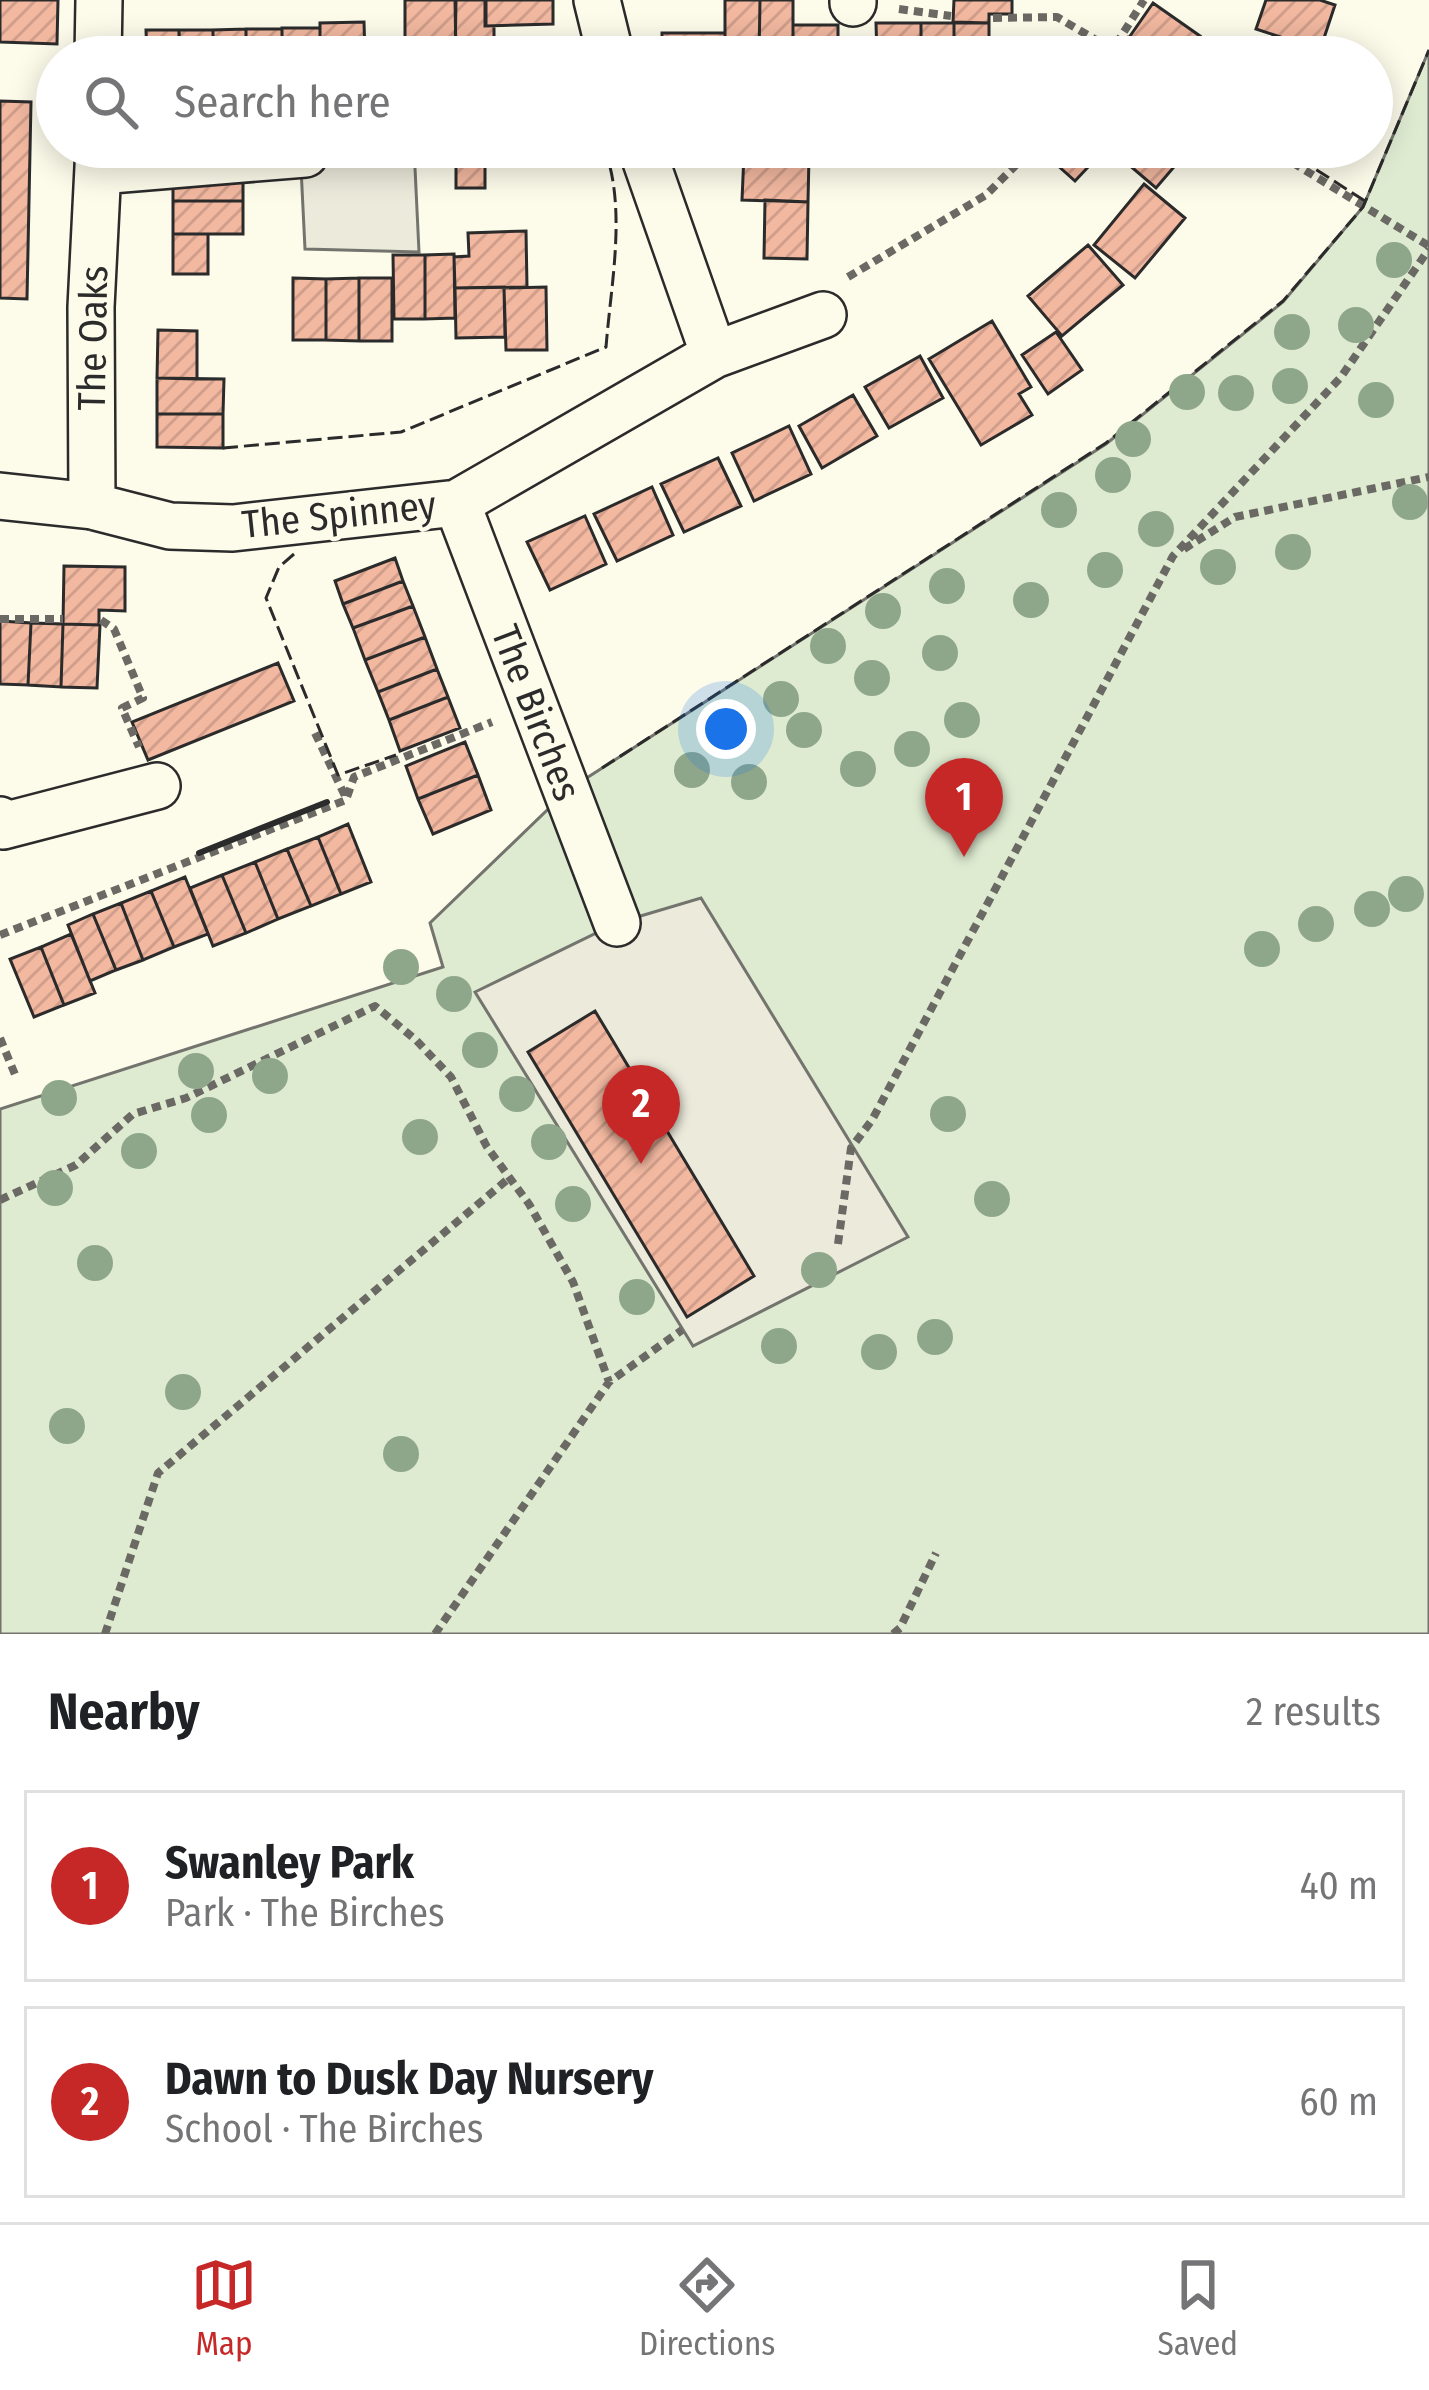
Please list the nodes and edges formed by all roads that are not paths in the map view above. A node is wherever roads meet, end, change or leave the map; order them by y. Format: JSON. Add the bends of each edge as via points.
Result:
{"nodes":[{"id":1,"x":99,"y":0,"type":"edge"},
{"id":2,"x":597,"y":0,"type":"edge"},
{"id":3,"x":98,"y":36,"type":"edge"},
{"id":4,"x":605,"y":36,"type":"edge"},
{"id":5,"x":99,"y":168,"type":"edge"},
{"id":6,"x":648,"y":168,"type":"edge"},
{"id":7,"x":823,"y":315,"type":"road end"},
{"id":8,"x":713,"y":355,"type":"junction"},
{"id":9,"x":0,"y":496,"type":"edge"},
{"id":10,"x":457,"y":503,"type":"junction"},
{"id":11,"x":92,"y":506,"type":"junction"},
{"id":12,"x":157,"y":786,"type":"road end"},
{"id":13,"x":0,"y":820,"type":"edge"},
{"id":14,"x":617,"y":923,"type":"dead end"}],
"edges":[{"from":1,"to":3,"type":"street"},
{"from":2,"to":4,"type":"street"},
{"from":5,"to":11,"type":"street","name":"The Oaks"},
{"from":6,"to":8,"type":"street"},
{"from":7,"to":8,"type":"street","name":"The Spinney"},
{"from":8,"to":10,"type":"street","name":"The Spinney"},
{"from":9,"to":11,"type":"street","name":"The Spinney"},
{"from":10,"to":11,"type":"street","name":"The Spinney","via":[[233,528],[170,526]]},
{"from":10,"to":14,"type":"street","name":"The Birches"},
{"from":12,"to":13,"type":"street","via":[[3,826]]}]}
